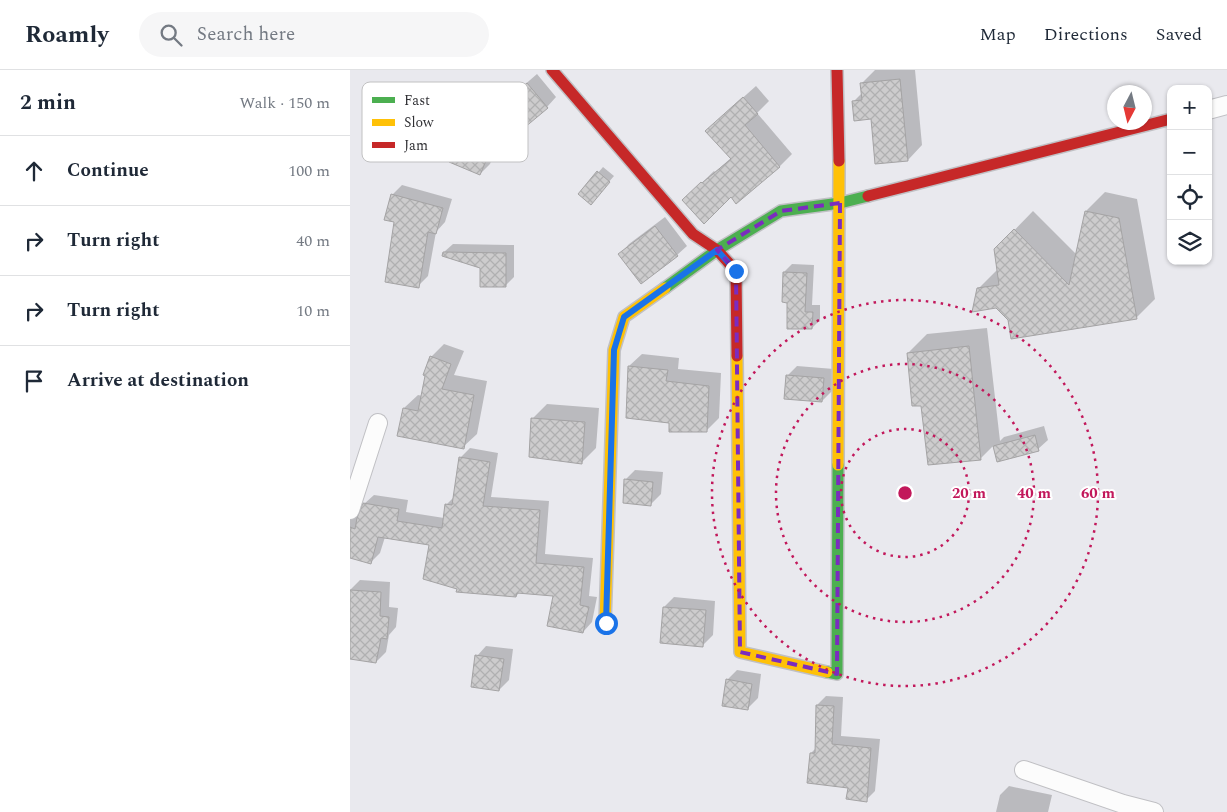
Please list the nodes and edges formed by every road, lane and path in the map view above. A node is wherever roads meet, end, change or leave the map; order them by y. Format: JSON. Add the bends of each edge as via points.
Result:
{"nodes":[{"id":1,"x":552,"y":70,"type":"edge"},
{"id":2,"x":837,"y":70,"type":"edge"},
{"id":3,"x":1227,"y":105,"type":"edge"},
{"id":4,"x":1212,"y":109,"type":"edge"},
{"id":5,"x":1167,"y":120,"type":"edge"},
{"id":6,"x":840,"y":203,"type":"junction"},
{"id":7,"x":717,"y":250,"type":"junction"},
{"id":8,"x":378,"y":423,"type":"dead end"},
{"id":9,"x":350,"y":510,"type":"edge"},
{"id":10,"x":606,"y":623,"type":"dead end"},
{"id":11,"x":1024,"y":770,"type":"dead end"},
{"id":12,"x":1154,"y":812,"type":"edge"}],
"edges":[{"from":1,"to":7,"type":"street","via":[[693,234]]},
{"from":2,"to":6,"type":"street"},
{"from":3,"to":4,"type":"street"},
{"from":5,"to":6,"type":"street"},
{"from":6,"to":7,"type":"street","via":[[781,211]]},
{"from":6,"to":7,"type":"street","via":[[837,674],[740,652],[736,271]]},
{"from":7,"to":10,"type":"street","via":[[624,317],[614,350]]},
{"from":8,"to":9,"type":"street"},
{"from":11,"to":12,"type":"street"}]}
